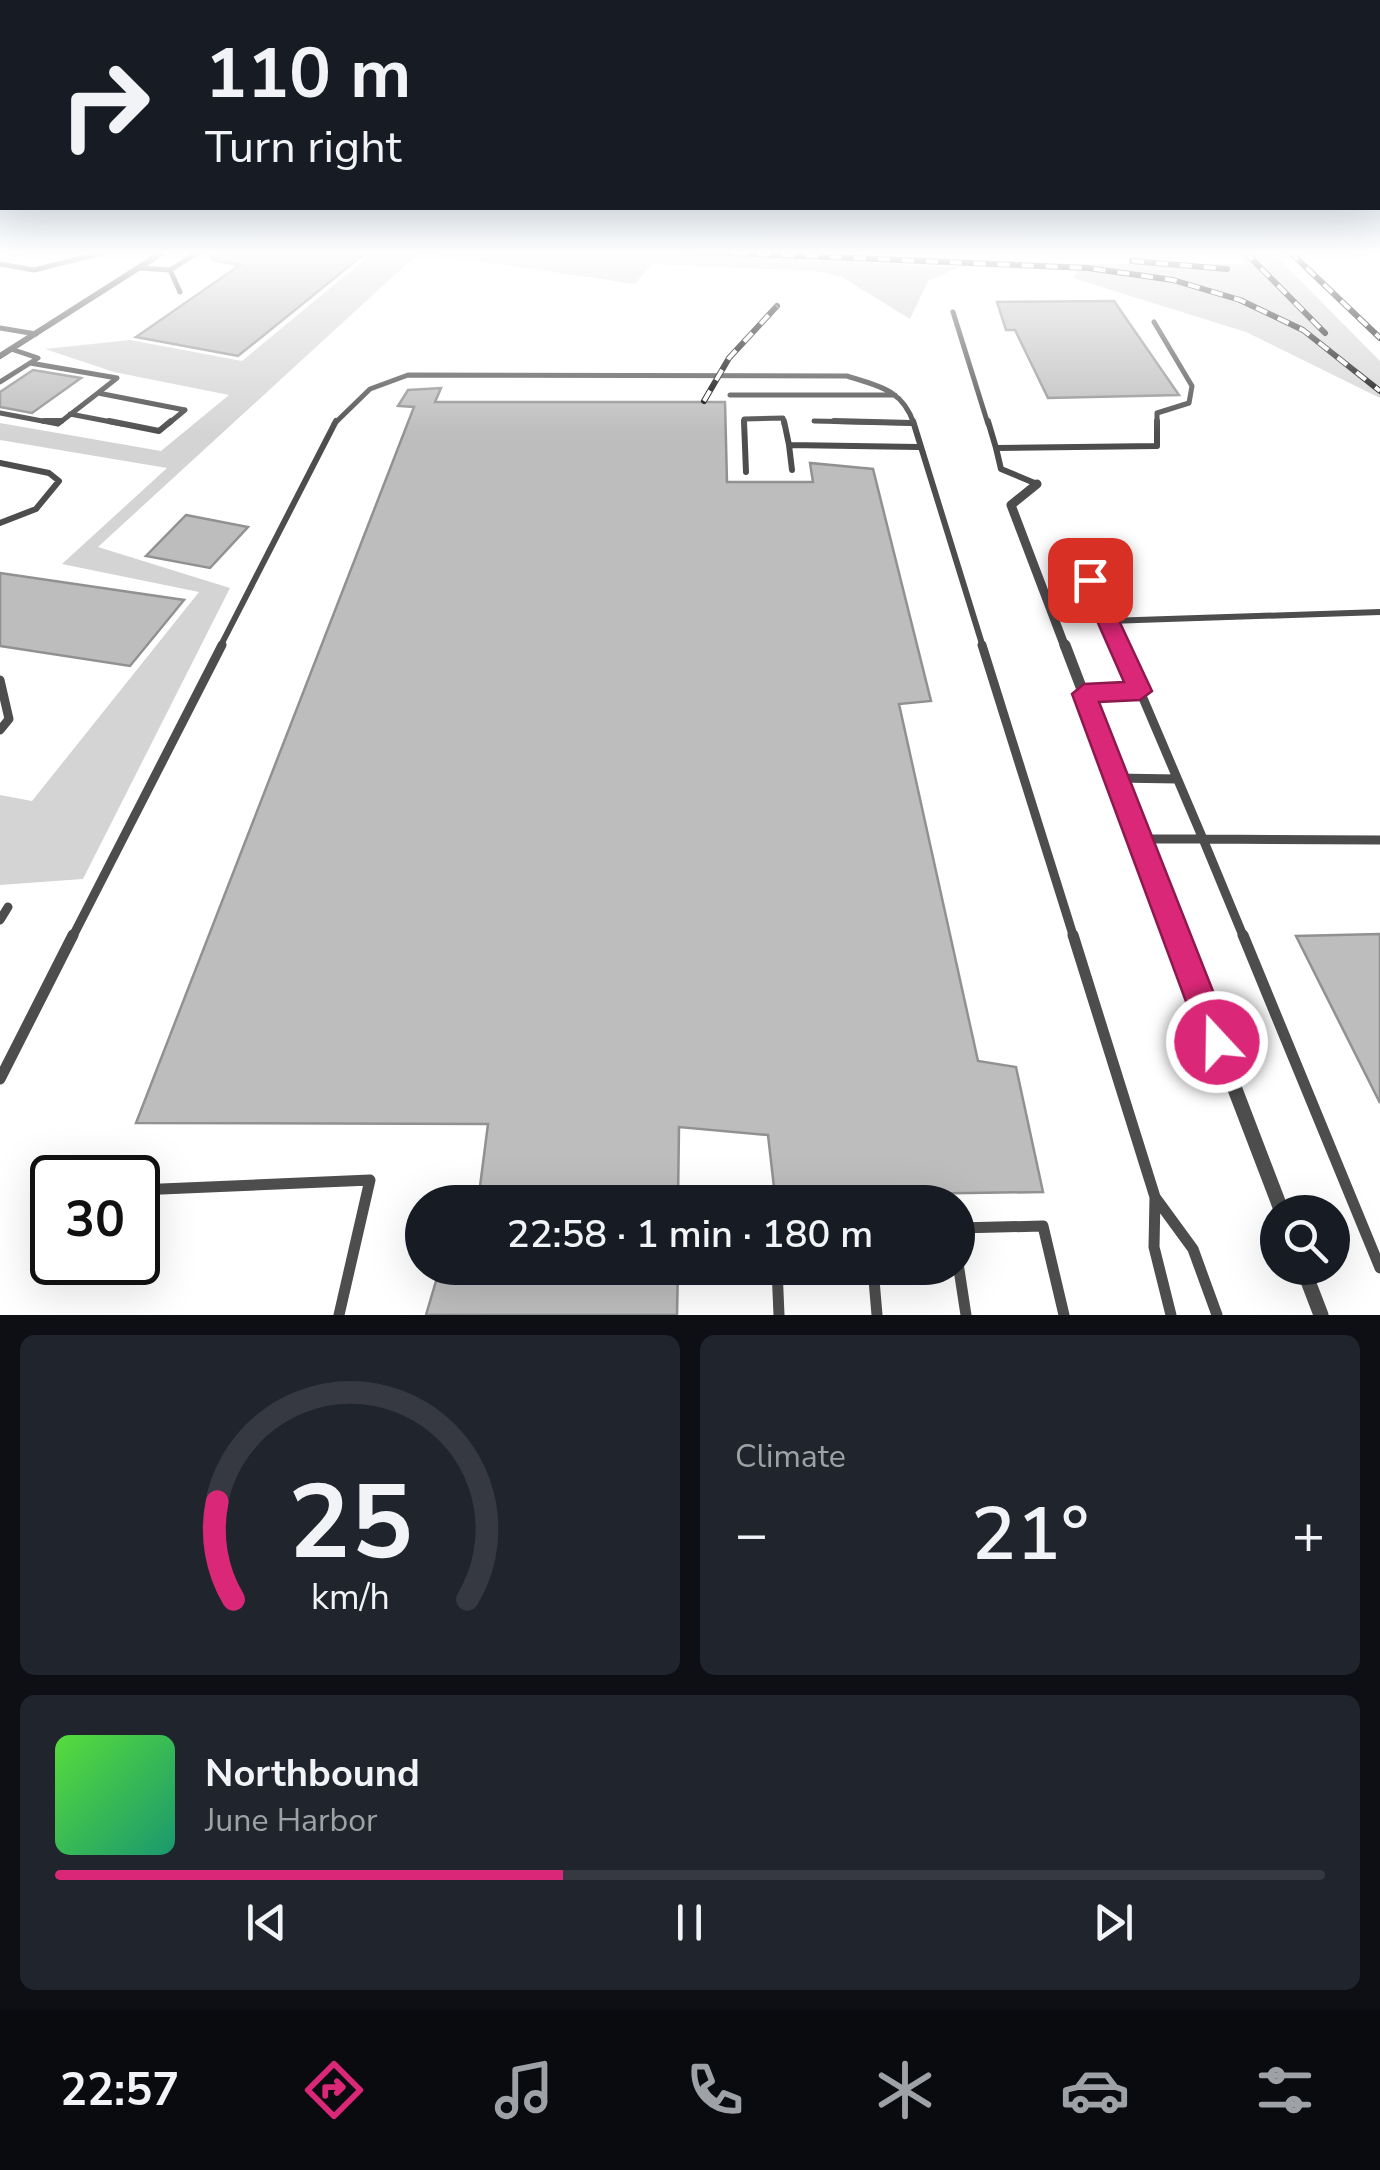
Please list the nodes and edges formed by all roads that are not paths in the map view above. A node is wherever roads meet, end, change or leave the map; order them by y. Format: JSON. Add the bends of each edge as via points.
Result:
{"nodes":[{"id":1,"x":70,"y":312,"type":"edge"},
{"id":2,"x":953,"y":312,"type":"dead end"},
{"id":3,"x":1154,"y":322,"type":"dead end"},
{"id":4,"x":0,"y":328,"type":"edge"},
{"id":5,"x":36,"y":334,"type":"junction"},
{"id":6,"x":11,"y":349,"type":"junction"},
{"id":7,"x":0,"y":356,"type":"edge"},
{"id":8,"x":30,"y":363,"type":"junction"},
{"id":9,"x":0,"y":382,"type":"edge"},
{"id":10,"x":98,"y":393,"type":"junction"},
{"id":11,"x":730,"y":395,"type":"dead end"},
{"id":12,"x":897,"y":395,"type":"junction"},
{"id":13,"x":0,"y":413,"type":"edge"},
{"id":14,"x":70,"y":414,"type":"junction"},
{"id":15,"x":814,"y":421,"type":"dead end"},
{"id":16,"x":911,"y":423,"type":"junction"},
{"id":17,"x":789,"y":445,"type":"junction"},
{"id":18,"x":918,"y":447,"type":"junction"},
{"id":19,"x":996,"y":448,"type":"junction"},
{"id":20,"x":0,"y":463,"type":"edge"},
{"id":21,"x":792,"y":470,"type":"dead end"},
{"id":22,"x":746,"y":472,"type":"dead end"},
{"id":23,"x":1037,"y":484,"type":"joint"},
{"id":24,"x":0,"y":523,"type":"edge"},
{"id":25,"x":1090,"y":580,"type":"dead end"},
{"id":26,"x":1380,"y":612,"type":"edge"},
{"id":27,"x":1108,"y":621,"type":"junction"},
{"id":28,"x":0,"y":680,"type":"edge"},
{"id":29,"x":1140,"y":691,"type":"junction"},
{"id":30,"x":1084,"y":694,"type":"junction"},
{"id":31,"x":0,"y":730,"type":"edge"},
{"id":32,"x":1116,"y":778,"type":"junction"},
{"id":33,"x":1176,"y":780,"type":"junction"},
{"id":34,"x":1204,"y":838,"type":"junction"},
{"id":35,"x":1139,"y":839,"type":"junction"},
{"id":36,"x":1380,"y":840,"type":"edge"},
{"id":37,"x":8,"y":906,"type":"dead end"},
{"id":38,"x":0,"y":920,"type":"edge"},
{"id":39,"x":0,"y":1079,"type":"edge"},
{"id":40,"x":160,"y":1189,"type":"edge"},
{"id":41,"x":1275,"y":1195,"type":"edge"},
{"id":42,"x":1154,"y":1197,"type":"junction"},
{"id":43,"x":975,"y":1228,"type":"edge"},
{"id":44,"x":1380,"y":1268,"type":"edge"},
{"id":45,"x":779,"y":1285,"type":"edge"},
{"id":46,"x":875,"y":1285,"type":"edge"},
{"id":47,"x":961,"y":1285,"type":"edge"},
{"id":48,"x":1310,"y":1285,"type":"edge"},
{"id":49,"x":339,"y":1315,"type":"edge"},
{"id":50,"x":780,"y":1315,"type":"edge"},
{"id":51,"x":878,"y":1315,"type":"edge"},
{"id":52,"x":966,"y":1315,"type":"edge"},
{"id":53,"x":1064,"y":1315,"type":"edge"},
{"id":54,"x":1171,"y":1315,"type":"edge"},
{"id":55,"x":1217,"y":1315,"type":"edge"},
{"id":56,"x":1322,"y":1315,"type":"edge"}],
"edges":[{"from":1,"to":5,"type":"street"},
{"from":2,"to":19,"type":"lane"},
{"from":3,"to":19,"type":"lane","via":[[1192,386],[1189,403],[1157,413],[1156,446]]},
{"from":4,"to":5,"type":"lane"},
{"from":5,"to":6,"type":"street"},
{"from":6,"to":7,"type":"street"},
{"from":6,"to":8,"type":"lane","via":[[34,354],[38,358]]},
{"from":8,"to":9,"type":"lane"},
{"from":8,"to":10,"type":"lane","via":[[117,378]]},
{"from":10,"to":14,"type":"lane"},
{"from":10,"to":14,"type":"lane","via":[[185,410],[158,431]]},
{"from":11,"to":12,"type":"lane"},
{"from":12,"to":16,"type":"lane","via":[[907,403]]},
{"from":12,"to":39,"type":"lane","via":[[848,376],[697,375],[408,375],[361,394],[339,415]]},
{"from":13,"to":14,"type":"lane","via":[[58,424]]},
{"from":15,"to":16,"type":"lane"},
{"from":16,"to":18,"type":"lane"},
{"from":17,"to":18,"type":"lane"},
{"from":17,"to":21,"type":"lane"},
{"from":17,"to":22,"type":"lane","via":[[783,418],[744,419]]},
{"from":18,"to":42,"type":"lane"},
{"from":19,"to":23,"type":"lane","via":[[1002,470]]},
{"from":20,"to":24,"type":"lane","via":[[60,480],[28,515]]},
{"from":23,"to":30,"type":"street","via":[[1012,505]]},
{"from":25,"to":27,"type":"lane"},
{"from":26,"to":27,"type":"lane"},
{"from":27,"to":29,"type":"lane"},
{"from":28,"to":31,"type":"lane","via":[[8,719]]},
{"from":29,"to":30,"type":"lane"},
{"from":29,"to":33,"type":"lane"},
{"from":30,"to":32,"type":"street"},
{"from":32,"to":33,"type":"lane"},
{"from":32,"to":35,"type":"street"},
{"from":33,"to":34,"type":"lane"},
{"from":34,"to":35,"type":"lane"},
{"from":34,"to":36,"type":"lane"},
{"from":34,"to":44,"type":"lane"},
{"from":35,"to":41,"type":"street"},
{"from":37,"to":38,"type":"lane"},
{"from":40,"to":49,"type":"lane","via":[[370,1180]]},
{"from":42,"to":54,"type":"lane","via":[[1154,1246]]},
{"from":42,"to":55,"type":"lane","via":[[1194,1250]]},
{"from":43,"to":53,"type":"lane","via":[[1042,1226]]},
{"from":45,"to":50,"type":"lane"},
{"from":46,"to":51,"type":"lane"},
{"from":47,"to":52,"type":"lane"},
{"from":48,"to":56,"type":"street"}]}
